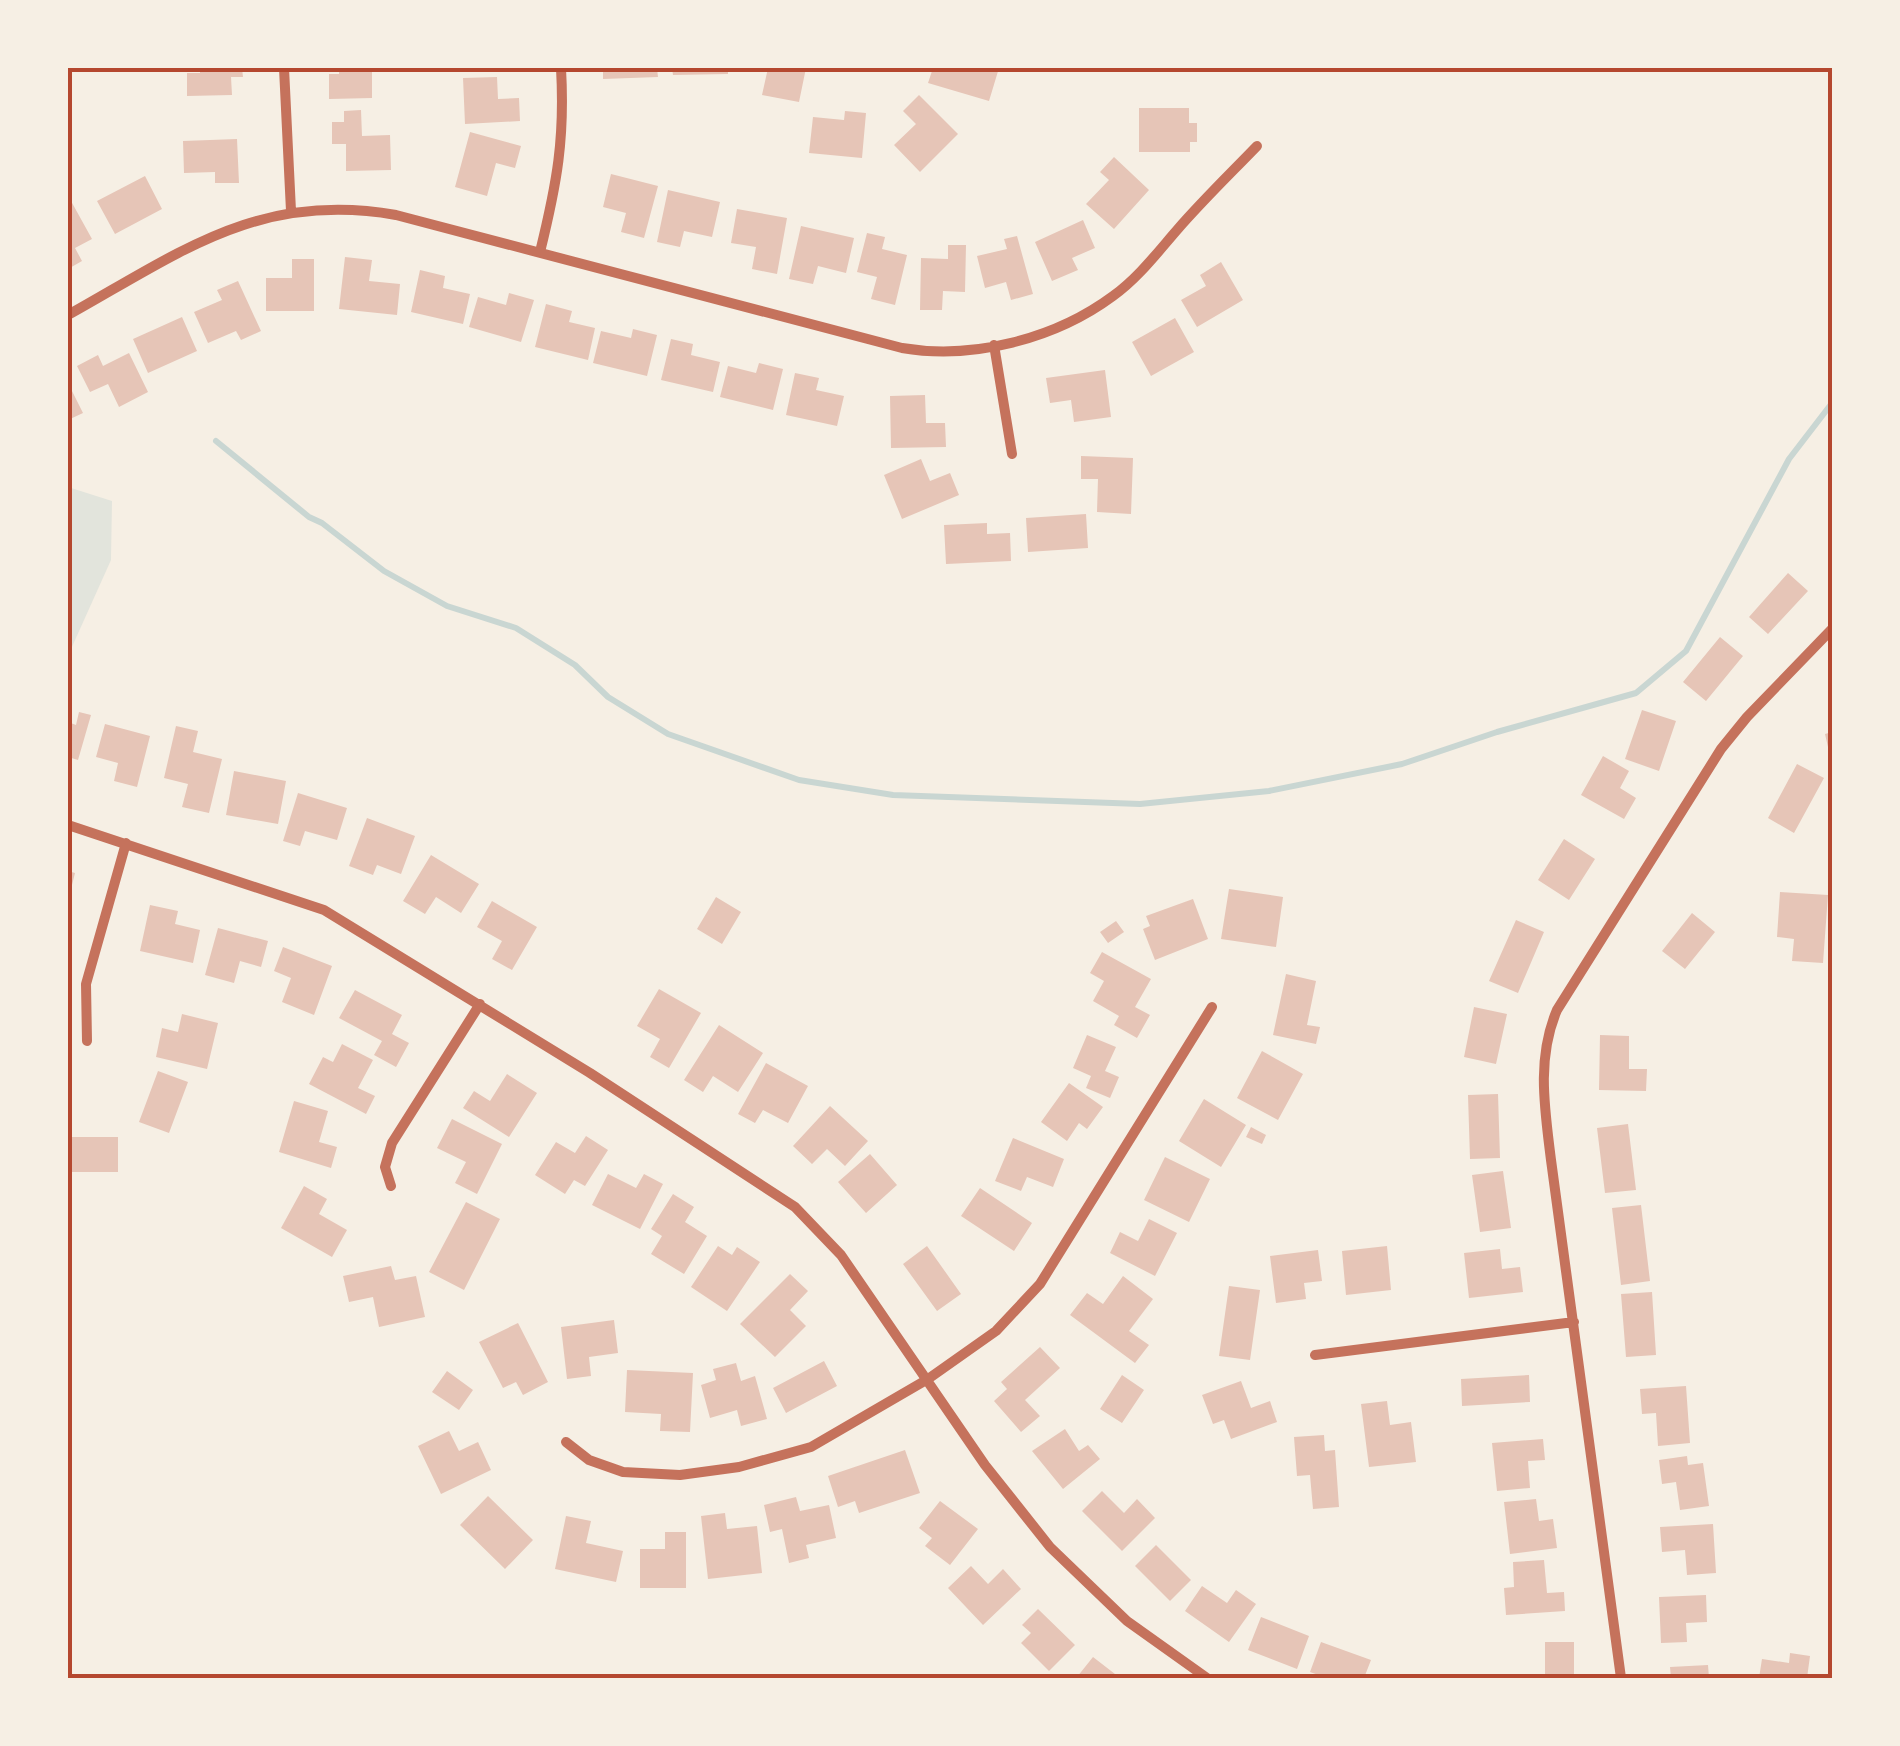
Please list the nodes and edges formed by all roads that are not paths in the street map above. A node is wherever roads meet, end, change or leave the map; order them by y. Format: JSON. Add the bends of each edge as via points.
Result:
{"nodes":[{"id":1,"x":284,"y":68,"type":"edge"},
{"id":2,"x":562,"y":68,"type":"edge"},
{"id":3,"x":1257,"y":146,"type":"dead end"},
{"id":4,"x":292,"y":211,"type":"junction"},
{"id":5,"x":540,"y":252,"type":"junction"},
{"id":6,"x":68,"y":315,"type":"edge"},
{"id":7,"x":994,"y":345,"type":"junction"},
{"id":8,"x":1012,"y":454,"type":"dead end"},
{"id":9,"x":1832,"y":629,"type":"edge"},
{"id":10,"x":68,"y":825,"type":"edge"},
{"id":11,"x":126,"y":843,"type":"junction"},
{"id":12,"x":480,"y":1004,"type":"junction"},
{"id":13,"x":1212,"y":1007,"type":"dead end"},
{"id":14,"x":87,"y":1041,"type":"dead end"},
{"id":15,"x":391,"y":1186,"type":"dead end"},
{"id":16,"x":1574,"y":1322,"type":"junction"},
{"id":17,"x":1315,"y":1355,"type":"dead end"},
{"id":18,"x":928,"y":1380,"type":"junction"},
{"id":19,"x":566,"y":1442,"type":"dead end"},
{"id":20,"x":1207,"y":1678,"type":"edge"},
{"id":21,"x":1621,"y":1678,"type":"edge"}],
"edges":[{"from":1,"to":4,"type":"street"},
{"from":2,"to":5,"type":"street","via":[[560,164]]},
{"from":3,"to":7,"type":"street","via":[[1115,295],[1050,330]]},
{"from":4,"to":5,"type":"street","via":[[385,213]]},
{"from":4,"to":6,"type":"street","via":[[192,245]]},
{"from":5,"to":7,"type":"street","via":[[902,348],[936,352]]},
{"from":7,"to":8,"type":"street"},
{"from":9,"to":16,"type":"street","via":[[1721,749],[1553,1020],[1543,1092]]},
{"from":10,"to":11,"type":"street"},
{"from":11,"to":12,"type":"street","via":[[314,905]]},
{"from":11,"to":14,"type":"street","via":[[86,984]]},
{"from":12,"to":15,"type":"street","via":[[392,1142],[385,1166]]},
{"from":12,"to":18,"type":"street","via":[[796,1206],[842,1255]]},
{"from":13,"to":18,"type":"street","via":[[1040,1284],[996,1331]]},
{"from":16,"to":17,"type":"street"},
{"from":16,"to":21,"type":"street"},
{"from":18,"to":19,"type":"street","via":[[810,1447],[739,1468],[623,1472],[589,1460]]},
{"from":18,"to":20,"type":"street","via":[[1050,1547],[1127,1621]]}]}
